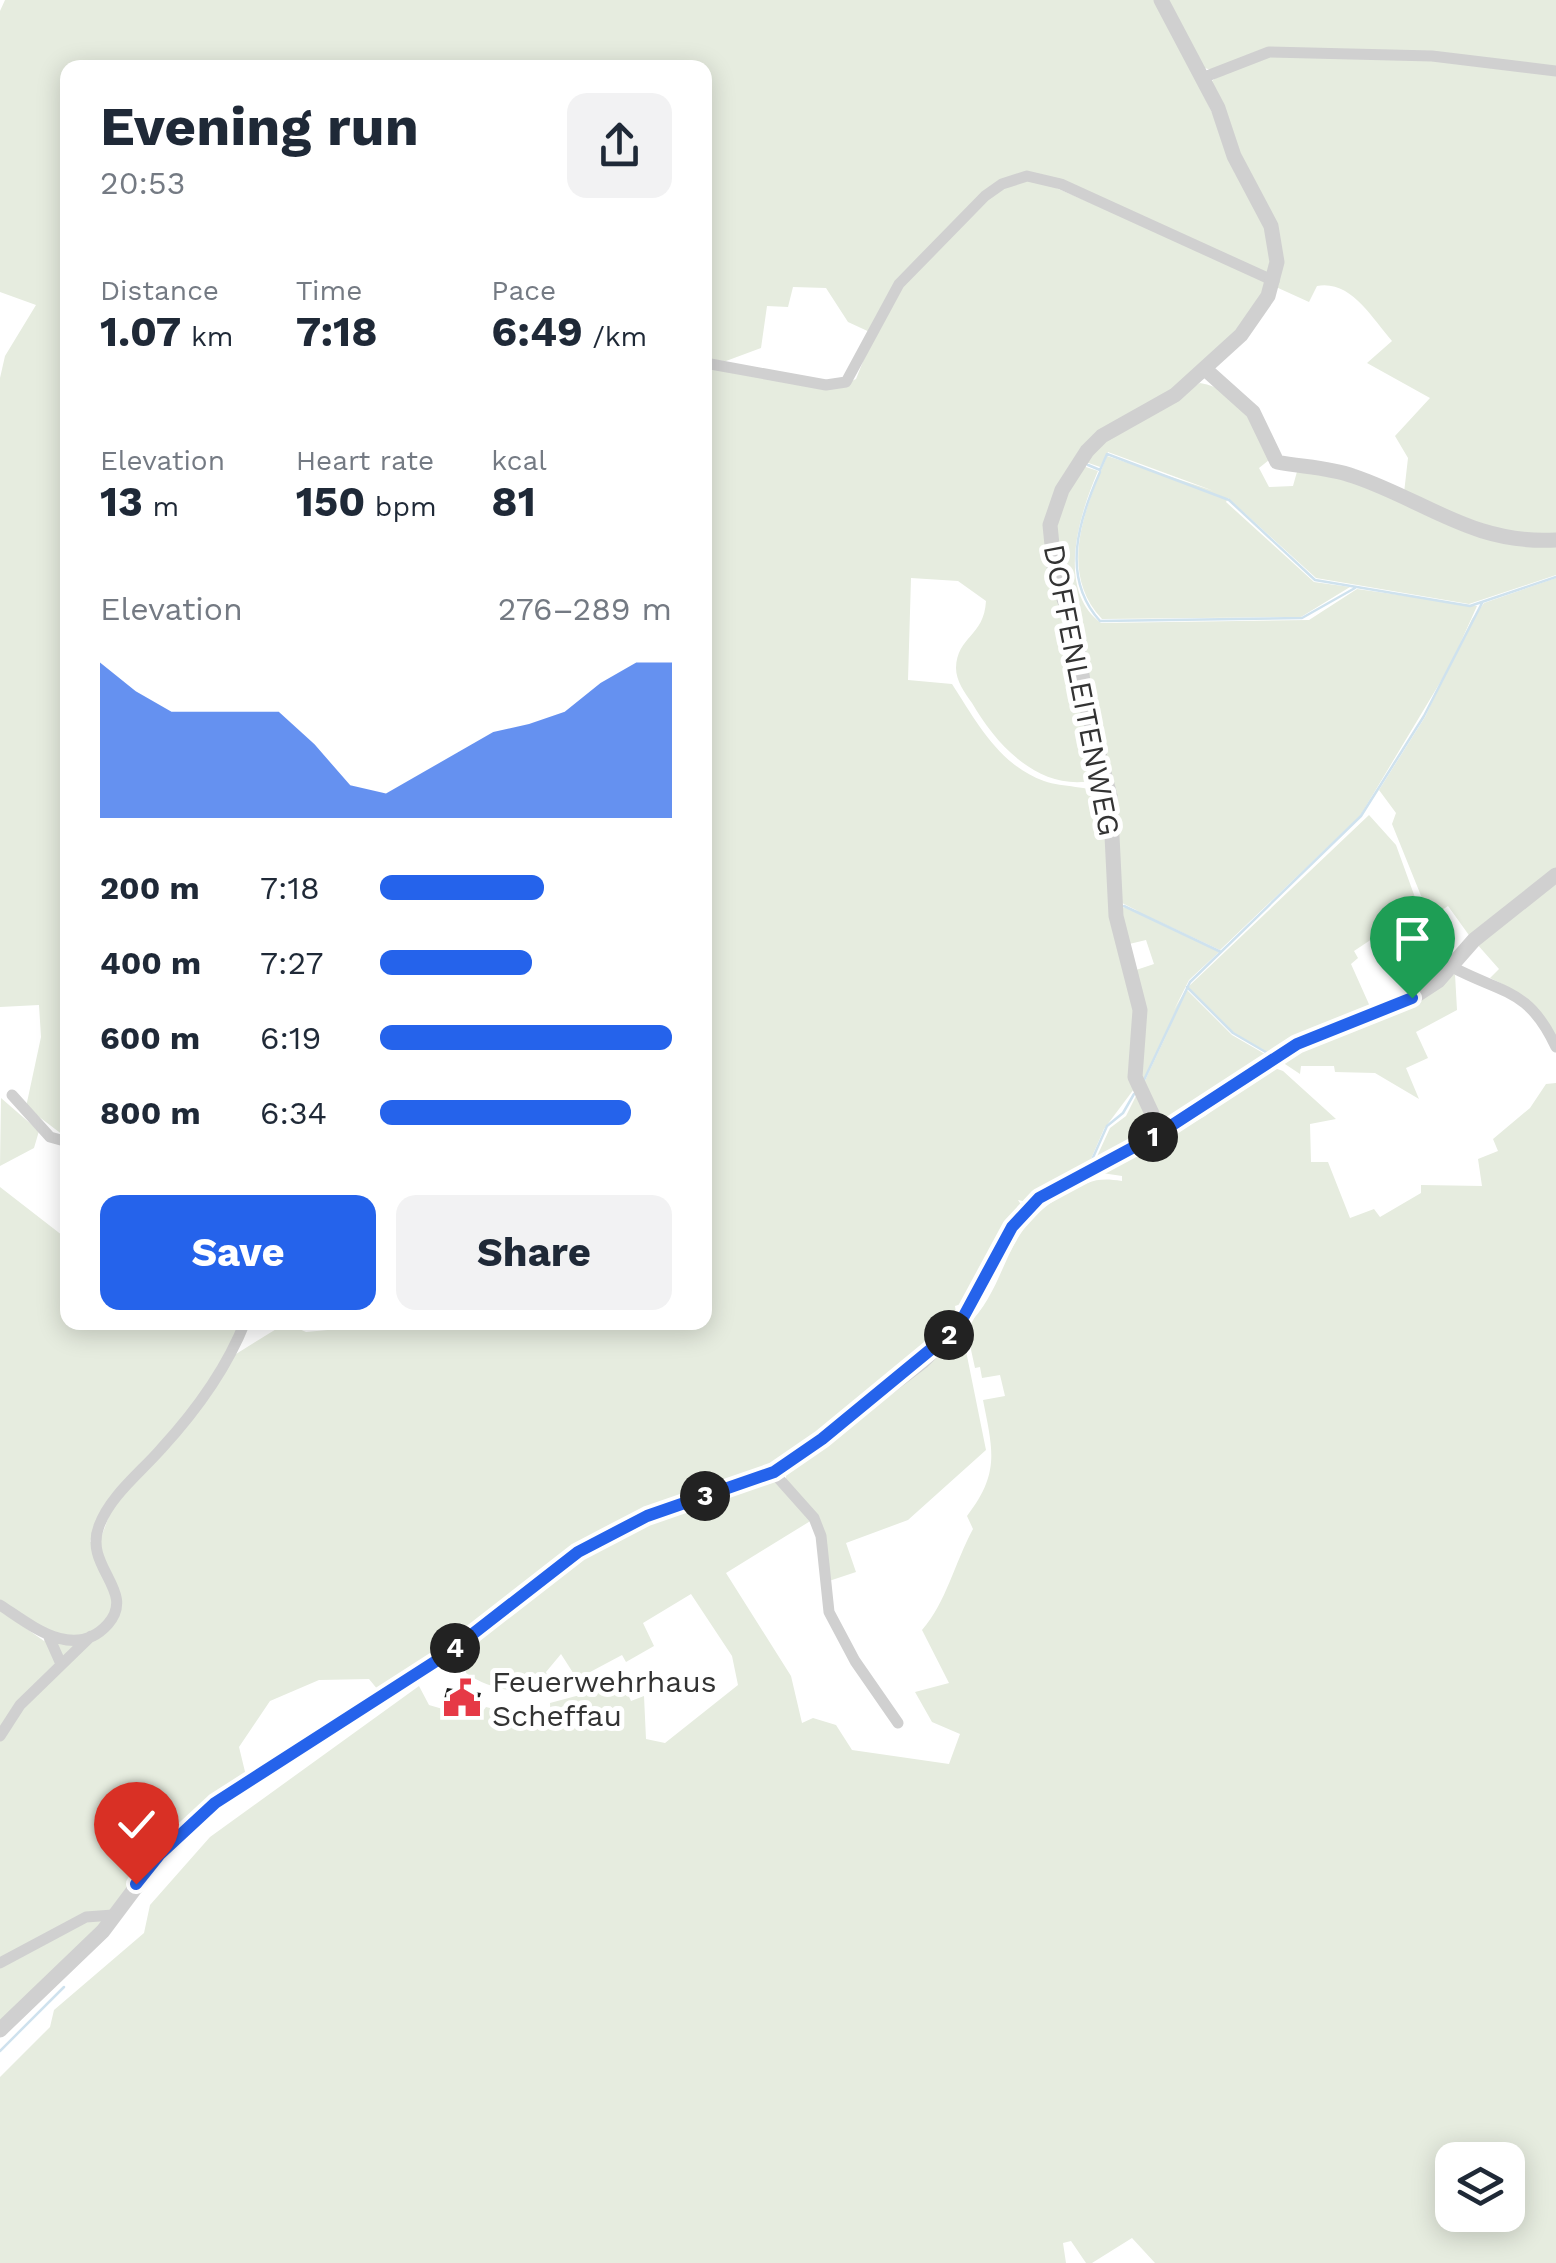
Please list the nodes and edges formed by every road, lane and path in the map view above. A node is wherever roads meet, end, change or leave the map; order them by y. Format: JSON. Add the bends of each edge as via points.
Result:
{"nodes":[{"id":1,"x":1161,"y":0,"type":"edge"},
{"id":2,"x":1556,"y":70,"type":"edge"},
{"id":3,"x":1202,"y":78,"type":"junction"},
{"id":4,"x":1274,"y":280,"type":"junction"},
{"id":5,"x":712,"y":364,"type":"edge"},
{"id":6,"x":1205,"y":370,"type":"junction"},
{"id":7,"x":1556,"y":540,"type":"edge"},
{"id":8,"x":1556,"y":875,"type":"edge"},
{"id":9,"x":1454,"y":968,"type":"junction"},
{"id":10,"x":1556,"y":1047,"type":"edge"},
{"id":11,"x":12,"y":1095,"type":"dead end"},
{"id":12,"x":1160,"y":1133,"type":"junction"},
{"id":13,"x":60,"y":1139,"type":"edge"},
{"id":14,"x":241,"y":1330,"type":"edge"},
{"id":15,"x":774,"y":1472,"type":"junction"},
{"id":16,"x":0,"y":1605,"type":"edge"},
{"id":17,"x":90,"y":1636,"type":"junction"},
{"id":18,"x":49,"y":1638,"type":"junction"},
{"id":19,"x":61,"y":1664,"type":"junction"},
{"id":20,"x":898,"y":1723,"type":"dead end"},
{"id":21,"x":0,"y":1736,"type":"edge"},
{"id":22,"x":113,"y":1915,"type":"junction"},
{"id":23,"x":0,"y":1963,"type":"edge"},
{"id":24,"x":0,"y":2030,"type":"edge"}],
"edges":[{"from":1,"to":3,"type":"street"},
{"from":2,"to":3,"type":"street","via":[[1432,56],[1268,52]]},
{"from":3,"to":4,"type":"street","via":[[1271,226]]},
{"from":4,"to":5,"type":"street","via":[[1061,184],[1027,176],[985,196],[899,284],[846,382],[826,385]]},
{"from":4,"to":6,"type":"street","name":"DOFFENLEITENWEG","via":[[1241,335]]},
{"from":6,"to":7,"type":"street","via":[[1254,412],[1277,462],[1350,474],[1482,532]]},
{"from":6,"to":12,"type":"street","name":"DOFFENLEITENWEG","via":[[1087,451],[1050,525],[1055,576],[1075,628],[1110,796],[1116,916],[1140,1010],[1135,1078]]},
{"from":8,"to":9,"type":"street","via":[[1474,940]]},
{"from":9,"to":10,"type":"street","via":[[1527,1002]]},
{"from":9,"to":12,"type":"street","via":[[1412,998],[1297,1044]]},
{"from":11,"to":13,"type":"street"},
{"from":12,"to":15,"type":"street","via":[[1024,1211],[958,1327]]},
{"from":14,"to":17,"type":"street","via":[[204,1400],[99,1524],[97,1562],[118,1603],[108,1623]]},
{"from":15,"to":20,"type":"street","via":[[814,1518],[828,1612]]},
{"from":15,"to":22,"type":"street","via":[[647,1516],[578,1552],[447,1654],[215,1803],[160,1854]]},
{"from":16,"to":18,"type":"street"},
{"from":17,"to":18,"type":"street"},
{"from":17,"to":19,"type":"street"},
{"from":18,"to":19,"type":"street"},
{"from":19,"to":21,"type":"street","via":[[20,1704]]},
{"from":22,"to":23,"type":"street","via":[[86,1917]]},
{"from":22,"to":24,"type":"street"}]}
